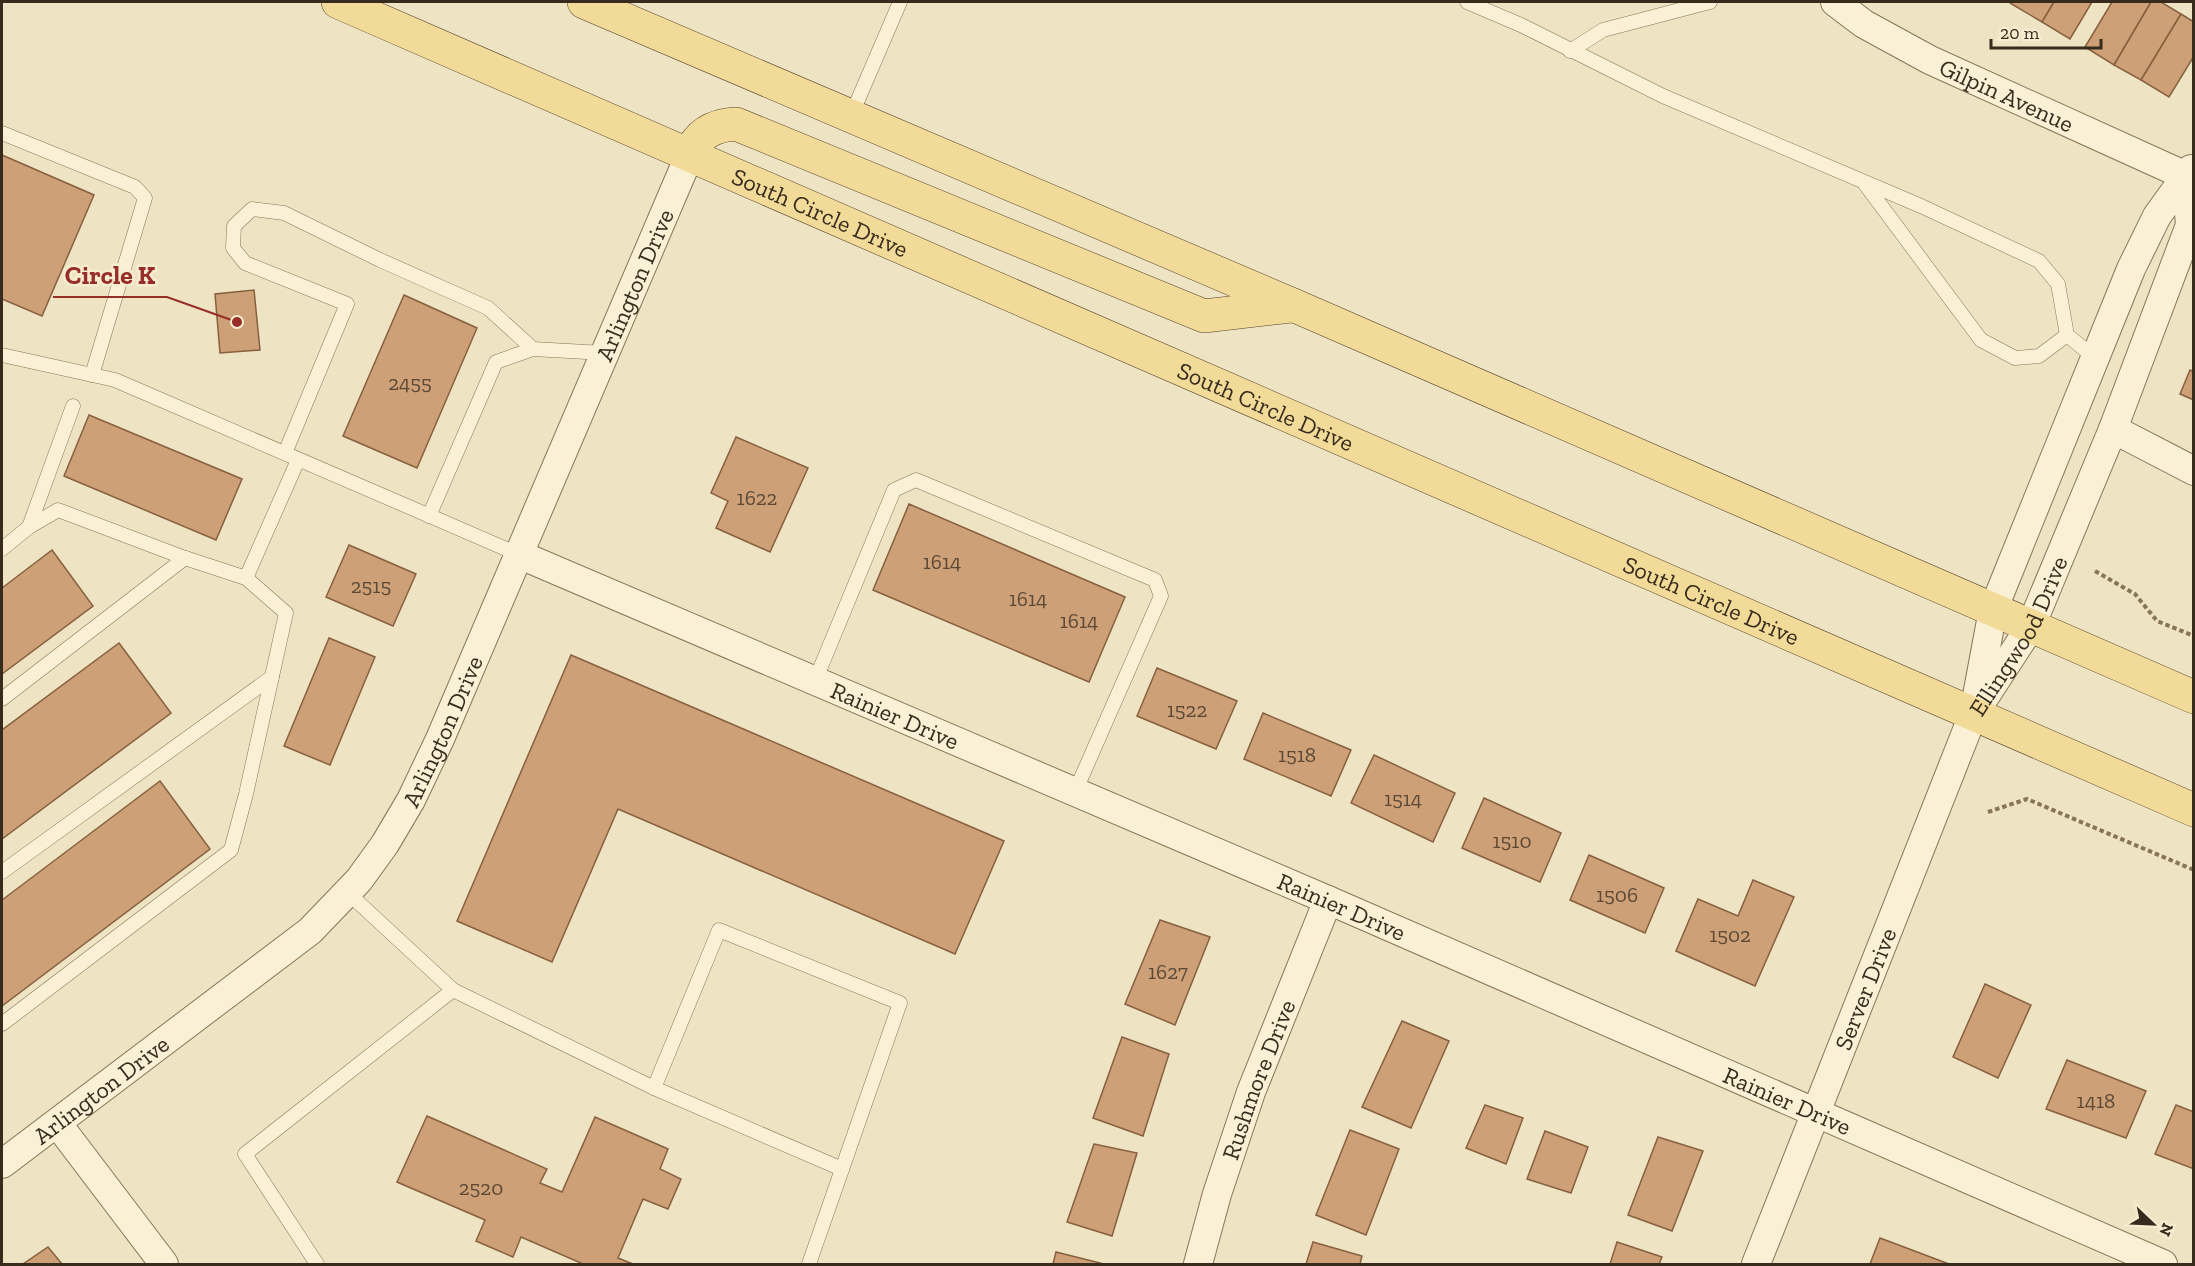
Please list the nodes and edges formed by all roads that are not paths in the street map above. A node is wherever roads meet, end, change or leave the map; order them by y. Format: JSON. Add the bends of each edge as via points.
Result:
{"nodes":[{"id":1,"x":338,"y":2,"type":"edge"},
{"id":2,"x":584,"y":2,"type":"edge"},
{"id":3,"x":900,"y":2,"type":"edge"},
{"id":4,"x":1467,"y":2,"type":"edge"},
{"id":5,"x":1710,"y":2,"type":"edge"},
{"id":6,"x":1835,"y":2,"type":"edge"},
{"id":7,"x":1570,"y":51,"type":"junction"},
{"id":8,"x":851,"y":116,"type":"junction"},
{"id":9,"x":2,"y":133,"type":"edge"},
{"id":10,"x":690,"y":154,"type":"junction"},
{"id":11,"x":2190,"y":170,"type":"edge"},
{"id":12,"x":1864,"y":183,"type":"junction"},
{"id":13,"x":1293,"y":305,"type":"junction"},
{"id":14,"x":2067,"y":334,"type":"junction"},
{"id":15,"x":533,"y":349,"type":"junction"},
{"id":16,"x":604,"y":353,"type":"junction"},
{"id":17,"x":2,"y":355,"type":"edge"},
{"id":18,"x":2095,"y":358,"type":"junction"},
{"id":19,"x":92,"y":375,"type":"junction"},
{"id":20,"x":73,"y":406,"type":"dead end"},
{"id":21,"x":2113,"y":429,"type":"junction"},
{"id":22,"x":285,"y":453,"type":"junction"},
{"id":23,"x":298,"y":460,"type":"junction"},
{"id":24,"x":2193,"y":471,"type":"edge"},
{"id":25,"x":429,"y":516,"type":"junction"},
{"id":26,"x":29,"y":528,"type":"junction"},
{"id":27,"x":2,"y":549,"type":"edge"},
{"id":28,"x":518,"y":554,"type":"junction"},
{"id":29,"x":185,"y":558,"type":"junction"},
{"id":30,"x":246,"y":578,"type":"junction"},
{"id":31,"x":1993,"y":609,"type":"junction"},
{"id":32,"x":2031,"y":626,"type":"junction"},
{"id":33,"x":272,"y":677,"type":"junction"},
{"id":34,"x":815,"y":681,"type":"junction"},
{"id":35,"x":2193,"y":697,"type":"edge"},
{"id":36,"x":2,"y":699,"type":"edge"},
{"id":37,"x":1973,"y":715,"type":"junction"},
{"id":38,"x":1076,"y":792,"type":"junction"},
{"id":39,"x":2193,"y":810,"type":"edge"},
{"id":40,"x":2,"y":872,"type":"edge"},
{"id":41,"x":347,"y":892,"type":"junction"},
{"id":42,"x":1328,"y":900,"type":"junction"},
{"id":43,"x":453,"y":990,"type":"junction"},
{"id":44,"x":2,"y":1024,"type":"edge"},
{"id":45,"x":654,"y":1088,"type":"junction"},
{"id":46,"x":1815,"y":1112,"type":"junction"},
{"id":47,"x":57,"y":1123,"type":"junction"},
{"id":48,"x":2,"y":1164,"type":"edge"},
{"id":49,"x":842,"y":1169,"type":"junction"},
{"id":50,"x":164,"y":1264,"type":"edge"},
{"id":51,"x":317,"y":1264,"type":"edge"},
{"id":52,"x":809,"y":1264,"type":"edge"},
{"id":53,"x":1198,"y":1264,"type":"edge"},
{"id":54,"x":1756,"y":1264,"type":"edge"},
{"id":55,"x":2163,"y":1264,"type":"edge"}],
"edges":[{"from":1,"to":10,"type":"main road","name":"South Circle Drive"},
{"from":2,"to":8,"type":"main road"},
{"from":3,"to":8,"type":"lane"},
{"from":4,"to":7,"type":"lane"},
{"from":5,"to":7,"type":"lane","via":[[1602,30]]},
{"from":6,"to":11,"type":"street","name":"Gilpin Avenue","via":[[1864,24],[1930,60]]},
{"from":7,"to":12,"type":"lane"},
{"from":8,"to":13,"type":"main road"},
{"from":9,"to":19,"type":"lane","via":[[135,187],[146,198]]},
{"from":10,"to":13,"type":"main road","via":[[705,133],[717,126],[736,124],[1204,316]]},
{"from":10,"to":16,"type":"street","name":"Arlington Drive"},
{"from":10,"to":37,"type":"main road","name":"South Circle Drive"},
{"from":11,"to":18,"type":"street","name":"Ellingwood Drive","via":[[2157,216]]},
{"from":11,"to":21,"type":"street","name":"Ellingwood Drive","via":[[2190,225]]},
{"from":12,"to":14,"type":"lane","via":[[2039,261],[2058,284]]},
{"from":12,"to":14,"type":"lane","via":[[1981,340],[2015,358],[2039,356]]},
{"from":13,"to":31,"type":"main road"},
{"from":14,"to":18,"type":"lane"},
{"from":15,"to":16,"type":"lane"},
{"from":15,"to":22,"type":"lane","via":[[488,308],[284,213],[252,209],[234,226],[233,248],[245,263],[347,304]]},
{"from":15,"to":25,"type":"lane","via":[[496,362]]},
{"from":16,"to":28,"type":"street","name":"Arlington Drive"},
{"from":17,"to":19,"type":"lane"},
{"from":18,"to":31,"type":"street","name":"Ellingwood Drive"},
{"from":19,"to":22,"type":"lane","via":[[116,380]]},
{"from":20,"to":26,"type":"lane"},
{"from":21,"to":24,"type":"street"},
{"from":21,"to":32,"type":"street","name":"Ellingwood Drive"},
{"from":22,"to":23,"type":"lane"},
{"from":23,"to":25,"type":"lane"},
{"from":23,"to":30,"type":"lane"},
{"from":25,"to":28,"type":"lane"},
{"from":26,"to":27,"type":"lane"},
{"from":26,"to":29,"type":"lane","via":[[58,510]]},
{"from":28,"to":34,"type":"street","name":"Rainier Drive"},
{"from":28,"to":41,"type":"street","name":"Arlington Drive","via":[[411,800],[380,852]]},
{"from":29,"to":30,"type":"lane"},
{"from":29,"to":36,"type":"lane"},
{"from":30,"to":33,"type":"lane","via":[[286,613]]},
{"from":31,"to":32,"type":"main road"},
{"from":31,"to":37,"type":"street","name":"Ellingwood Drive"},
{"from":32,"to":35,"type":"main road"},
{"from":32,"to":37,"type":"street","name":"Ellingwood Drive"},
{"from":33,"to":40,"type":"lane"},
{"from":33,"to":44,"type":"lane","via":[[231,850]]},
{"from":34,"to":38,"type":"street","name":"Rainier Drive"},
{"from":34,"to":38,"type":"lane","via":[[894,490],[916,480],[1155,580],[1161,596]]},
{"from":37,"to":39,"type":"main road","name":"South Circle Drive"},
{"from":37,"to":46,"type":"street","name":"Server Drive"},
{"from":38,"to":42,"type":"street","name":"Rainier Drive"},
{"from":41,"to":43,"type":"lane"},
{"from":41,"to":47,"type":"street","name":"Arlington Drive","via":[[310,930]]},
{"from":42,"to":46,"type":"street","name":"Rainier Drive"},
{"from":42,"to":53,"type":"street","name":"Rushmore Drive","via":[[1251,1092]]},
{"from":43,"to":45,"type":"lane"},
{"from":43,"to":51,"type":"lane","via":[[245,1154]]},
{"from":45,"to":49,"type":"lane"},
{"from":45,"to":49,"type":"lane","via":[[719,930],[900,1003]]},
{"from":46,"to":54,"type":"street","name":"Server Drive"},
{"from":46,"to":55,"type":"street","name":"Rainier Drive"},
{"from":47,"to":48,"type":"street","name":"Arlington Drive"},
{"from":47,"to":50,"type":"street"},
{"from":49,"to":52,"type":"lane"}]}
